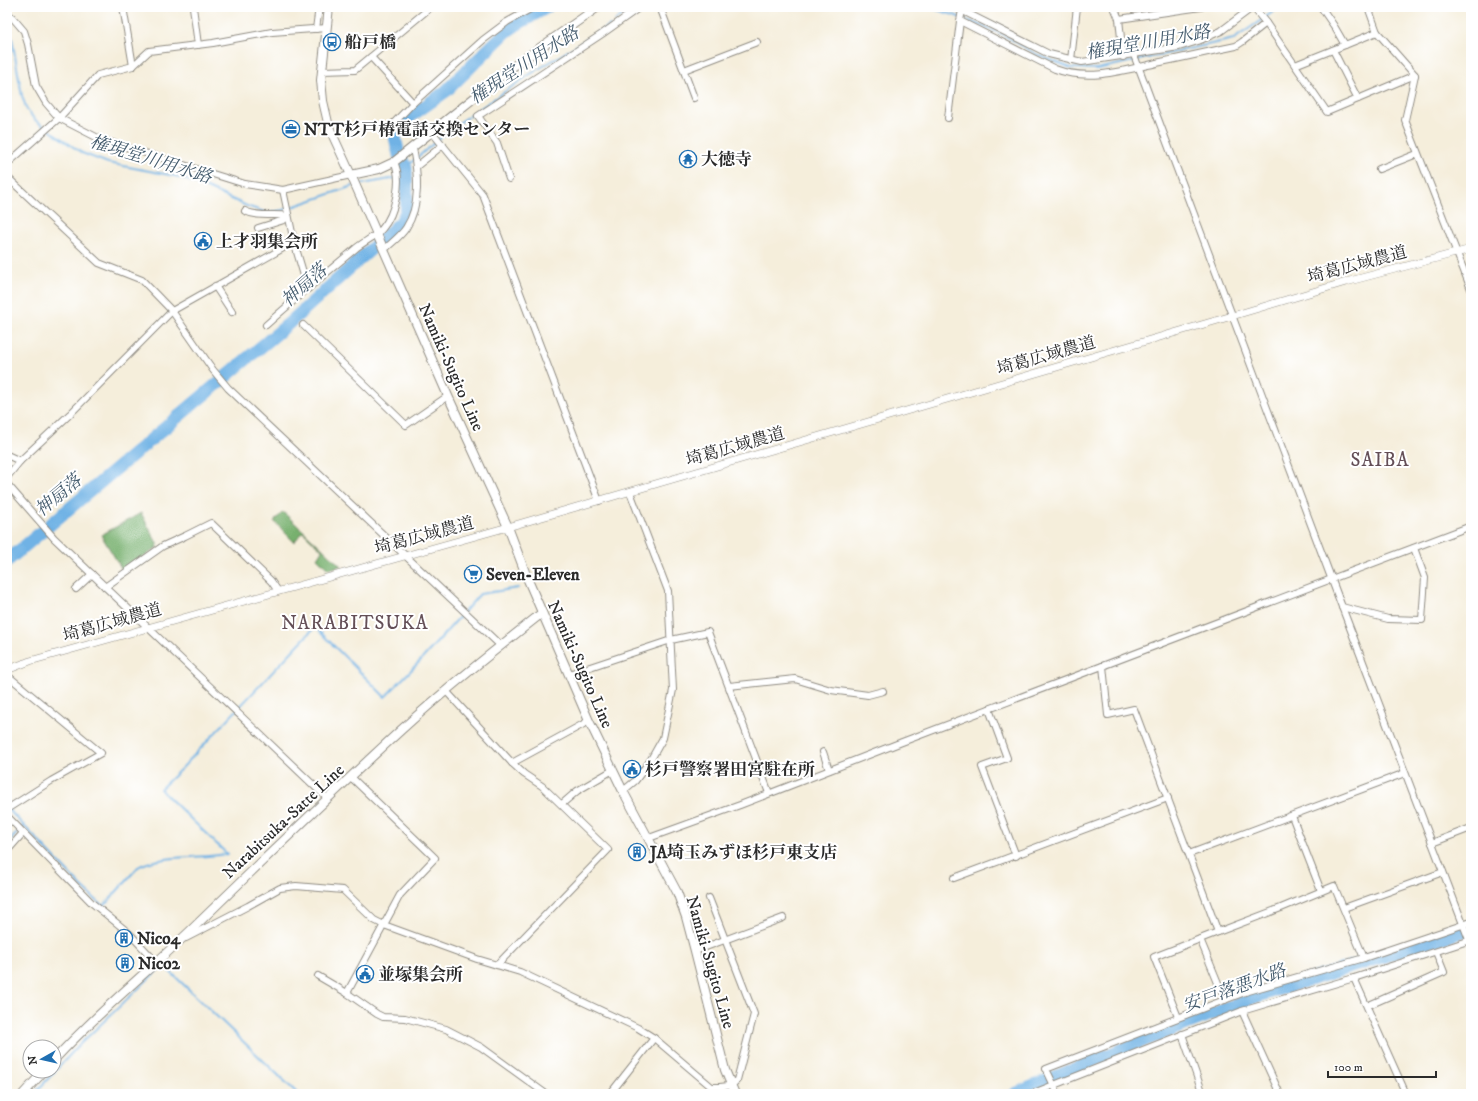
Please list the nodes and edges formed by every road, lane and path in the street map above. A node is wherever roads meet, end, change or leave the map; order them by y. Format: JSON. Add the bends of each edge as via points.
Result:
{"nodes":[{"id":1,"x":123,"y":7,"type":"edge"},
{"id":2,"x":193,"y":7,"type":"edge"},
{"id":3,"x":320,"y":7,"type":"edge"},
{"id":4,"x":329,"y":7,"type":"edge"},
{"id":5,"x":431,"y":7,"type":"edge"},
{"id":6,"x":534,"y":7,"type":"edge"},
{"id":7,"x":598,"y":7,"type":"edge"},
{"id":8,"x":640,"y":7,"type":"edge"},
{"id":9,"x":660,"y":7,"type":"edge"},
{"id":10,"x":1077,"y":7,"type":"edge"},
{"id":11,"x":1114,"y":7,"type":"edge"},
{"id":12,"x":1201,"y":7,"type":"edge"},
{"id":13,"x":1253,"y":7,"type":"edge"},
{"id":14,"x":1321,"y":7,"type":"edge"},
{"id":15,"x":1368,"y":7,"type":"edge"},
{"id":16,"x":958,"y":8,"type":"edge"},
{"id":17,"x":7,"y":13,"type":"edge"},
{"id":18,"x":1119,"y":19,"type":"junction"},
{"id":19,"x":960,"y":21,"type":"junction"},
{"id":20,"x":1266,"y":23,"type":"junction"},
{"id":21,"x":327,"y":28,"type":"junction"},
{"id":22,"x":316,"y":29,"type":"junction"},
{"id":23,"x":1377,"y":32,"type":"junction"},
{"id":24,"x":757,"y":42,"type":"dead end"},
{"id":25,"x":198,"y":45,"type":"junction"},
{"id":26,"x":1345,"y":45,"type":"junction"},
{"id":27,"x":1333,"y":50,"type":"junction"},
{"id":28,"x":1134,"y":55,"type":"junction"},
{"id":29,"x":371,"y":57,"type":"junction"},
{"id":30,"x":1122,"y":57,"type":"junction"},
{"id":31,"x":1071,"y":60,"type":"junction"},
{"id":32,"x":1082,"y":62,"type":"junction"},
{"id":33,"x":1295,"y":65,"type":"junction"},
{"id":34,"x":133,"y":66,"type":"junction"},
{"id":35,"x":1138,"y":67,"type":"junction"},
{"id":36,"x":684,"y":70,"type":"junction"},
{"id":37,"x":322,"y":71,"type":"junction"},
{"id":38,"x":1081,"y":75,"type":"junction"},
{"id":39,"x":1415,"y":75,"type":"junction"},
{"id":40,"x":694,"y":98,"type":"dead end"},
{"id":41,"x":1358,"y":99,"type":"junction"},
{"id":42,"x":413,"y":103,"type":"junction"},
{"id":43,"x":59,"y":118,"type":"junction"},
{"id":44,"x":948,"y":118,"type":"dead end"},
{"id":45,"x":432,"y":132,"type":"junction"},
{"id":46,"x":386,"y":134,"type":"dead end"},
{"id":47,"x":442,"y":145,"type":"junction"},
{"id":48,"x":413,"y":148,"type":"junction"},
{"id":49,"x":1417,"y":154,"type":"junction"},
{"id":50,"x":394,"y":162,"type":"junction"},
{"id":51,"x":7,"y":164,"type":"edge"},
{"id":52,"x":416,"y":166,"type":"junction"},
{"id":53,"x":1379,"y":169,"type":"dead end"},
{"id":54,"x":351,"y":175,"type":"junction"},
{"id":55,"x":7,"y":177,"type":"edge"},
{"id":56,"x":509,"y":179,"type":"dead end"},
{"id":57,"x":283,"y":190,"type":"junction"},
{"id":58,"x":245,"y":211,"type":"dead end"},
{"id":59,"x":288,"y":216,"type":"junction"},
{"id":60,"x":258,"y":228,"type":"dead end"},
{"id":61,"x":376,"y":234,"type":"junction"},
{"id":62,"x":294,"y":242,"type":"junction"},
{"id":63,"x":1471,"y":249,"type":"edge"},
{"id":64,"x":384,"y":250,"type":"junction"},
{"id":65,"x":1458,"y":253,"type":"junction"},
{"id":66,"x":215,"y":286,"type":"junction"},
{"id":67,"x":308,"y":289,"type":"junction"},
{"id":68,"x":1471,"y":289,"type":"edge"},
{"id":69,"x":172,"y":311,"type":"junction"},
{"id":70,"x":232,"y":312,"type":"dead end"},
{"id":71,"x":1232,"y":316,"type":"junction"},
{"id":72,"x":266,"y":325,"type":"dead end"},
{"id":73,"x":303,"y":325,"type":"dead end"},
{"id":74,"x":448,"y":396,"type":"junction"},
{"id":75,"x":7,"y":455,"type":"edge"},
{"id":76,"x":20,"y":461,"type":"junction"},
{"id":77,"x":7,"y":477,"type":"edge"},
{"id":78,"x":7,"y":484,"type":"edge"},
{"id":79,"x":630,"y":492,"type":"junction"},
{"id":80,"x":599,"y":501,"type":"junction"},
{"id":81,"x":1471,"y":526,"type":"edge"},
{"id":82,"x":508,"y":528,"type":"junction"},
{"id":83,"x":1414,"y":548,"type":"junction"},
{"id":84,"x":405,"y":556,"type":"junction"},
{"id":85,"x":92,"y":574,"type":"junction"},
{"id":86,"x":1332,"y":579,"type":"junction"},
{"id":87,"x":106,"y":586,"type":"junction"},
{"id":88,"x":76,"y":589,"type":"dead end"},
{"id":89,"x":278,"y":591,"type":"junction"},
{"id":90,"x":1342,"y":607,"type":"junction"},
{"id":91,"x":542,"y":613,"type":"junction"},
{"id":92,"x":149,"y":627,"type":"junction"},
{"id":93,"x":671,"y":640,"type":"junction"},
{"id":94,"x":501,"y":646,"type":"junction"},
{"id":95,"x":1103,"y":666,"type":"junction"},
{"id":96,"x":7,"y":670,"type":"edge"},
{"id":97,"x":569,"y":674,"type":"junction"},
{"id":98,"x":7,"y":675,"type":"edge"},
{"id":99,"x":729,"y":686,"type":"junction"},
{"id":100,"x":883,"y":691,"type":"dead end"},
{"id":101,"x":447,"y":692,"type":"junction"},
{"id":102,"x":989,"y":709,"type":"junction"},
{"id":103,"x":589,"y":721,"type":"junction"},
{"id":104,"x":823,"y":752,"type":"dead end"},
{"id":105,"x":512,"y":763,"type":"junction"},
{"id":106,"x":612,"y":770,"type":"junction"},
{"id":107,"x":829,"y":770,"type":"junction"},
{"id":108,"x":1405,"y":773,"type":"junction"},
{"id":109,"x":351,"y":777,"type":"junction"},
{"id":110,"x":623,"y":791,"type":"junction"},
{"id":111,"x":769,"y":793,"type":"junction"},
{"id":112,"x":1168,"y":798,"type":"junction"},
{"id":113,"x":328,"y":799,"type":"junction"},
{"id":114,"x":562,"y":804,"type":"junction"},
{"id":115,"x":7,"y":809,"type":"edge"},
{"id":116,"x":7,"y":816,"type":"edge"},
{"id":117,"x":1292,"y":816,"type":"junction"},
{"id":118,"x":1471,"y":828,"type":"edge"},
{"id":119,"x":23,"y":832,"type":"junction"},
{"id":120,"x":649,"y":838,"type":"junction"},
{"id":121,"x":1432,"y":843,"type":"junction"},
{"id":122,"x":7,"y":851,"type":"edge"},
{"id":123,"x":1189,"y":854,"type":"junction"},
{"id":124,"x":1016,"y":856,"type":"junction"},
{"id":125,"x":1443,"y":872,"type":"junction"},
{"id":126,"x":954,"y":878,"type":"dead end"},
{"id":127,"x":1321,"y":891,"type":"junction"},
{"id":128,"x":709,"y":898,"type":"dead end"},
{"id":129,"x":1344,"y":908,"type":"junction"},
{"id":130,"x":783,"y":918,"type":"dead end"},
{"id":131,"x":1471,"y":922,"type":"edge"},
{"id":132,"x":384,"y":925,"type":"junction"},
{"id":133,"x":1463,"y":926,"type":"junction"},
{"id":134,"x":1218,"y":932,"type":"junction"},
{"id":135,"x":1200,"y":939,"type":"junction"},
{"id":136,"x":725,"y":940,"type":"junction"},
{"id":137,"x":1470,"y":940,"type":"edge"},
{"id":138,"x":179,"y":941,"type":"junction"},
{"id":139,"x":695,"y":951,"type":"junction"},
{"id":140,"x":1436,"y":952,"type":"junction"},
{"id":141,"x":1364,"y":958,"type":"junction"},
{"id":142,"x":157,"y":963,"type":"junction"},
{"id":143,"x":497,"y":965,"type":"junction"},
{"id":144,"x":318,"y":976,"type":"dead end"},
{"id":145,"x":1354,"y":978,"type":"junction"},
{"id":146,"x":347,"y":993,"type":"junction"},
{"id":147,"x":1225,"y":1000,"type":"junction"},
{"id":148,"x":1367,"y":1006,"type":"junction"},
{"id":149,"x":1242,"y":1011,"type":"junction"},
{"id":150,"x":1178,"y":1017,"type":"junction"},
{"id":151,"x":1182,"y":1034,"type":"junction"},
{"id":152,"x":654,"y":1038,"type":"junction"},
{"id":153,"x":62,"y":1051,"type":"edge"},
{"id":154,"x":37,"y":1079,"type":"edge"},
{"id":155,"x":1053,"y":1084,"type":"junction"},
{"id":156,"x":731,"y":1086,"type":"junction"},
{"id":157,"x":712,"y":1087,"type":"junction"},
{"id":158,"x":23,"y":1094,"type":"edge"},
{"id":159,"x":546,"y":1094,"type":"edge"},
{"id":160,"x":610,"y":1094,"type":"edge"},
{"id":161,"x":720,"y":1094,"type":"edge"},
{"id":162,"x":735,"y":1094,"type":"edge"},
{"id":163,"x":1031,"y":1094,"type":"edge"},
{"id":164,"x":1058,"y":1094,"type":"edge"},
{"id":165,"x":1203,"y":1094,"type":"edge"},
{"id":166,"x":1280,"y":1094,"type":"edge"},
{"id":167,"x":1406,"y":1094,"type":"edge"}],
"edges":[{"from":1,"to":34,"type":"street"},
{"from":2,"to":25,"type":"street"},
{"from":3,"to":22,"type":"street"},
{"from":4,"to":21,"type":"main road"},
{"from":5,"to":29,"type":"street"},
{"from":6,"to":42,"type":"street","via":[[507,22],[483,40]]},
{"from":7,"to":45,"type":"main road","via":[[514,66]]},
{"from":8,"to":56,"type":"street","via":[[478,116],[497,143]]},
{"from":9,"to":36,"type":"street"},
{"from":10,"to":31,"type":"street"},
{"from":11,"to":18,"type":"street"},
{"from":12,"to":18,"type":"street"},
{"from":13,"to":20,"type":"street"},
{"from":13,"to":28,"type":"street","via":[[1221,31],[1198,41]]},
{"from":14,"to":26,"type":"street"},
{"from":15,"to":23,"type":"street"},
{"from":16,"to":19,"type":"street"},
{"from":16,"to":31,"type":"street","via":[[1049,54]]},
{"from":17,"to":43,"type":"street","via":[[24,31],[36,86]]},
{"from":18,"to":30,"type":"street"},
{"from":19,"to":38,"type":"street","via":[[1055,69]]},
{"from":19,"to":44,"type":"street"},
{"from":20,"to":33,"type":"street"},
{"from":20,"to":35,"type":"street","via":[[1236,46]]},
{"from":21,"to":22,"type":"street"},
{"from":21,"to":37,"type":"main road"},
{"from":22,"to":25,"type":"street","via":[[272,32]]},
{"from":23,"to":26,"type":"street"},
{"from":23,"to":39,"type":"street"},
{"from":24,"to":36,"type":"street"},
{"from":25,"to":34,"type":"street","via":[[149,51]]},
{"from":26,"to":27,"type":"street"},
{"from":27,"to":33,"type":"street"},
{"from":27,"to":41,"type":"street"},
{"from":28,"to":30,"type":"street"},
{"from":28,"to":35,"type":"street"},
{"from":29,"to":37,"type":"street","via":[[355,70]]},
{"from":29,"to":42,"type":"street"},
{"from":30,"to":32,"type":"street"},
{"from":31,"to":32,"type":"street"},
{"from":32,"to":38,"type":"street"},
{"from":33,"to":41,"type":"street","via":[[1327,112]]},
{"from":34,"to":43,"type":"street","via":[[98,76]]},
{"from":35,"to":38,"type":"street","via":[[1111,73]]},
{"from":35,"to":71,"type":"street"},
{"from":36,"to":40,"type":"street"},
{"from":37,"to":54,"type":"main road","via":[[321,89],[327,121]]},
{"from":39,"to":41,"type":"street"},
{"from":39,"to":49,"type":"street","via":[[1404,120]]},
{"from":42,"to":46,"type":"street"},
{"from":43,"to":51,"type":"street"},
{"from":43,"to":57,"type":"street","via":[[100,139],[245,184]]},
{"from":45,"to":47,"type":"street"},
{"from":45,"to":48,"type":"main road"},
{"from":47,"to":52,"type":"street"},
{"from":47,"to":80,"type":"street","via":[[483,196]]},
{"from":48,"to":50,"type":"main road"},
{"from":48,"to":52,"type":"street"},
{"from":49,"to":53,"type":"street"},
{"from":49,"to":65,"type":"street"},
{"from":50,"to":54,"type":"main road","via":[[379,169]]},
{"from":50,"to":61,"type":"street","via":[[398,170],[398,184],[394,207],[382,230]]},
{"from":52,"to":64,"type":"street","via":[[417,186],[410,221]]},
{"from":54,"to":57,"type":"street"},
{"from":54,"to":61,"type":"main road"},
{"from":55,"to":69,"type":"street","via":[[99,263],[142,280]]},
{"from":57,"to":59,"type":"street"},
{"from":58,"to":59,"type":"street","via":[[260,216]]},
{"from":59,"to":60,"type":"street","via":[[284,220]]},
{"from":59,"to":62,"type":"street"},
{"from":61,"to":64,"type":"main road","name":"Namiki-Sugito Line"},
{"from":61,"to":67,"type":"street"},
{"from":62,"to":66,"type":"street"},
{"from":62,"to":67,"type":"street"},
{"from":63,"to":65,"type":"street","name":"埼葛広域農道"},
{"from":64,"to":74,"type":"main road","name":"Namiki-Sugito Line"},
{"from":65,"to":68,"type":"street"},
{"from":65,"to":71,"type":"street","name":"埼葛広域農道","via":[[1353,280]]},
{"from":66,"to":69,"type":"street"},
{"from":66,"to":70,"type":"street"},
{"from":67,"to":72,"type":"street"},
{"from":69,"to":76,"type":"street"},
{"from":69,"to":84,"type":"street","via":[[228,388]]},
{"from":71,"to":79,"type":"street","name":"埼葛広域農道"},
{"from":71,"to":86,"type":"street"},
{"from":73,"to":74,"type":"street","via":[[406,425]]},
{"from":74,"to":82,"type":"main road","name":"Namiki-Sugito Line"},
{"from":75,"to":76,"type":"street"},
{"from":76,"to":77,"type":"street"},
{"from":78,"to":85,"type":"street","via":[[54,538]]},
{"from":79,"to":80,"type":"street","name":"埼葛広域農道"},
{"from":79,"to":93,"type":"street","via":[[668,591]]},
{"from":80,"to":82,"type":"street","name":"埼葛広域農道"},
{"from":81,"to":83,"type":"street"},
{"from":82,"to":84,"type":"street","name":"埼葛広域農道"},
{"from":82,"to":91,"type":"main road","name":"Namiki-Sugito Line"},
{"from":83,"to":86,"type":"street"},
{"from":83,"to":90,"type":"street","via":[[1424,578],[1422,620],[1388,619]]},
{"from":84,"to":89,"type":"street","name":"埼葛広域農道"},
{"from":84,"to":94,"type":"street"},
{"from":85,"to":87,"type":"street"},
{"from":85,"to":88,"type":"street"},
{"from":86,"to":90,"type":"street"},
{"from":86,"to":95,"type":"street"},
{"from":87,"to":89,"type":"street","via":[[163,546],[211,522]]},
{"from":87,"to":92,"type":"street"},
{"from":89,"to":92,"type":"street","name":"埼葛広域農道"},
{"from":90,"to":108,"type":"street"},
{"from":91,"to":94,"type":"main road","name":"Narabitsuka-Satte Line"},
{"from":91,"to":97,"type":"main road","name":"Namiki-Sugito Line"},
{"from":92,"to":96,"type":"street","name":"埼葛広域農道"},
{"from":92,"to":113,"type":"street"},
{"from":93,"to":97,"type":"street"},
{"from":93,"to":99,"type":"street","via":[[708,632]]},
{"from":93,"to":110,"type":"street","via":[[673,690],[663,738],[636,781]]},
{"from":94,"to":101,"type":"main road","name":"Narabitsuka-Satte Line"},
{"from":95,"to":102,"type":"street"},
{"from":95,"to":112,"type":"street","via":[[1108,716],[1134,709]]},
{"from":97,"to":103,"type":"main road","name":"Namiki-Sugito Line"},
{"from":98,"to":115,"type":"street","via":[[102,754],[51,781]]},
{"from":99,"to":100,"type":"street","via":[[795,679],[831,690],[868,695]]},
{"from":99,"to":111,"type":"street"},
{"from":101,"to":105,"type":"street"},
{"from":101,"to":109,"type":"main road","name":"Narabitsuka-Satte Line"},
{"from":102,"to":107,"type":"street"},
{"from":102,"to":124,"type":"street","via":[[1007,758],[982,767]]},
{"from":103,"to":105,"type":"street"},
{"from":103,"to":106,"type":"main road","name":"Namiki-Sugito Line"},
{"from":104,"to":107,"type":"street"},
{"from":105,"to":114,"type":"street"},
{"from":106,"to":110,"type":"main road","name":"Namiki-Sugito Line"},
{"from":106,"to":114,"type":"street","via":[[577,791]]},
{"from":107,"to":111,"type":"street"},
{"from":108,"to":117,"type":"street"},
{"from":108,"to":121,"type":"street"},
{"from":109,"to":113,"type":"main road","name":"Narabitsuka-Satte Line"},
{"from":109,"to":132,"type":"street","via":[[435,858],[400,895]]},
{"from":110,"to":120,"type":"main road","name":"Namiki-Sugito Line"},
{"from":111,"to":120,"type":"street"},
{"from":112,"to":123,"type":"street"},
{"from":112,"to":124,"type":"street"},
{"from":113,"to":138,"type":"main road","name":"Narabitsuka-Satte Line"},
{"from":114,"to":143,"type":"street","via":[[608,850]]},
{"from":116,"to":119,"type":"street"},
{"from":117,"to":123,"type":"street"},
{"from":117,"to":127,"type":"street"},
{"from":118,"to":121,"type":"street"},
{"from":119,"to":122,"type":"street"},
{"from":119,"to":142,"type":"street","via":[[92,903],[129,933]]},
{"from":120,"to":139,"type":"main road","name":"Namiki-Sugito Line","via":[[676,892]]},
{"from":121,"to":125,"type":"street"},
{"from":123,"to":134,"type":"street"},
{"from":124,"to":126,"type":"street"},
{"from":125,"to":129,"type":"street"},
{"from":125,"to":133,"type":"street"},
{"from":127,"to":129,"type":"street","via":[[1334,886]]},
{"from":127,"to":134,"type":"street"},
{"from":128,"to":136,"type":"street"},
{"from":129,"to":141,"type":"street"},
{"from":130,"to":136,"type":"street"},
{"from":131,"to":133,"type":"street"},
{"from":132,"to":138,"type":"street","via":[[374,920],[343,890],[296,886],[280,888]]},
{"from":132,"to":143,"type":"street"},
{"from":132,"to":146,"type":"street"},
{"from":133,"to":137,"type":"street"},
{"from":133,"to":141,"type":"street"},
{"from":134,"to":135,"type":"street"},
{"from":135,"to":147,"type":"street"},
{"from":135,"to":150,"type":"street","via":[[1154,957]]},
{"from":136,"to":139,"type":"street"},
{"from":136,"to":156,"type":"street","via":[[754,1014],[737,1080]]},
{"from":137,"to":140,"type":"street"},
{"from":138,"to":142,"type":"main road","name":"Narabitsuka-Satte Line"},
{"from":139,"to":156,"type":"main road","name":"Namiki-Sugito Line"},
{"from":140,"to":145,"type":"street"},
{"from":140,"to":148,"type":"street","via":[[1444,972]]},
{"from":141,"to":147,"type":"street"},
{"from":142,"to":153,"type":"main road","name":"Narabitsuka-Satte Line"},
{"from":143,"to":152,"type":"street","via":[[520,972]]},
{"from":144,"to":146,"type":"street"},
{"from":145,"to":148,"type":"street"},
{"from":145,"to":149,"type":"street"},
{"from":146,"to":159,"type":"street","via":[[383,1017],[405,1018],[446,1030],[481,1047]]},
{"from":147,"to":150,"type":"street"},
{"from":148,"to":167,"type":"street"},
{"from":149,"to":151,"type":"street"},
{"from":149,"to":166,"type":"street"},
{"from":150,"to":155,"type":"street","via":[[1047,1071]]},
{"from":151,"to":155,"type":"street"},
{"from":151,"to":165,"type":"street"},
{"from":152,"to":157,"type":"street"},
{"from":152,"to":160,"type":"street"},
{"from":154,"to":158,"type":"main road"},
{"from":155,"to":163,"type":"street"},
{"from":155,"to":164,"type":"street"},
{"from":156,"to":157,"type":"street"},
{"from":156,"to":162,"type":"main road","name":"Namiki-Sugito Line"},
{"from":157,"to":161,"type":"street"}]}
